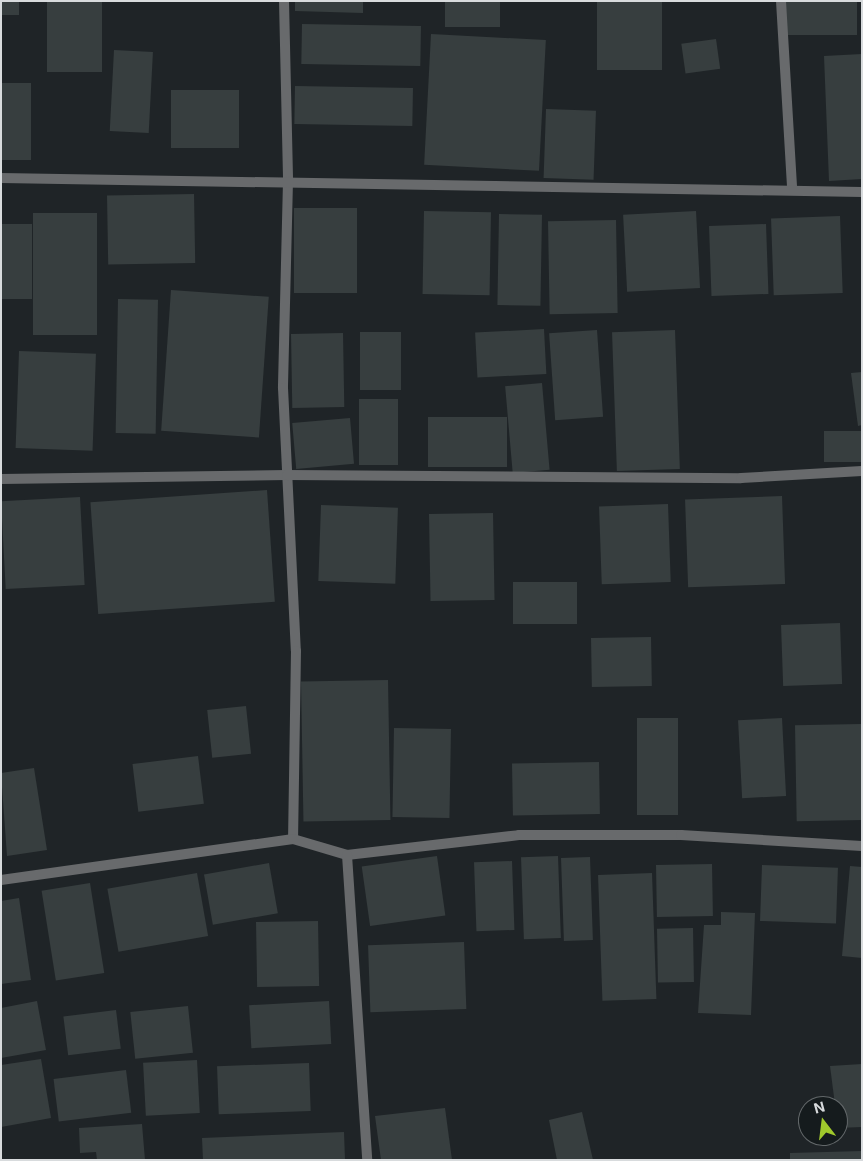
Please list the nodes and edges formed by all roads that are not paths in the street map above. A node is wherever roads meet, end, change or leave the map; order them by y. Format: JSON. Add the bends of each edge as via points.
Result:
{"nodes":[{"id":1,"x":284,"y":1,"type":"edge"},
{"id":2,"x":781,"y":1,"type":"edge"},
{"id":3,"x":1,"y":178,"type":"edge"},
{"id":4,"x":288,"y":181,"type":"junction"},
{"id":5,"x":792,"y":188,"type":"junction"},
{"id":6,"x":862,"y":192,"type":"edge"},
{"id":7,"x":862,"y":471,"type":"edge"},
{"id":8,"x":287,"y":475,"type":"junction"},
{"id":9,"x":1,"y":479,"type":"edge"},
{"id":10,"x":293,"y":839,"type":"junction"},
{"id":11,"x":862,"y":846,"type":"edge"},
{"id":12,"x":347,"y":855,"type":"junction"},
{"id":13,"x":1,"y":880,"type":"edge"},
{"id":14,"x":367,"y":1160,"type":"edge"}],
"edges":[{"from":1,"to":4,"type":"street"},
{"from":2,"to":5,"type":"street"},
{"from":3,"to":4,"type":"street"},
{"from":4,"to":5,"type":"street"},
{"from":4,"to":8,"type":"street","via":[[283,388]]},
{"from":5,"to":6,"type":"street"},
{"from":7,"to":8,"type":"street","via":[[741,478]]},
{"from":8,"to":9,"type":"street"},
{"from":8,"to":10,"type":"street","via":[[296,651]]},
{"from":10,"to":12,"type":"street"},
{"from":10,"to":13,"type":"street"},
{"from":11,"to":12,"type":"street","via":[[681,835],[519,835]]},
{"from":12,"to":14,"type":"street"}]}
